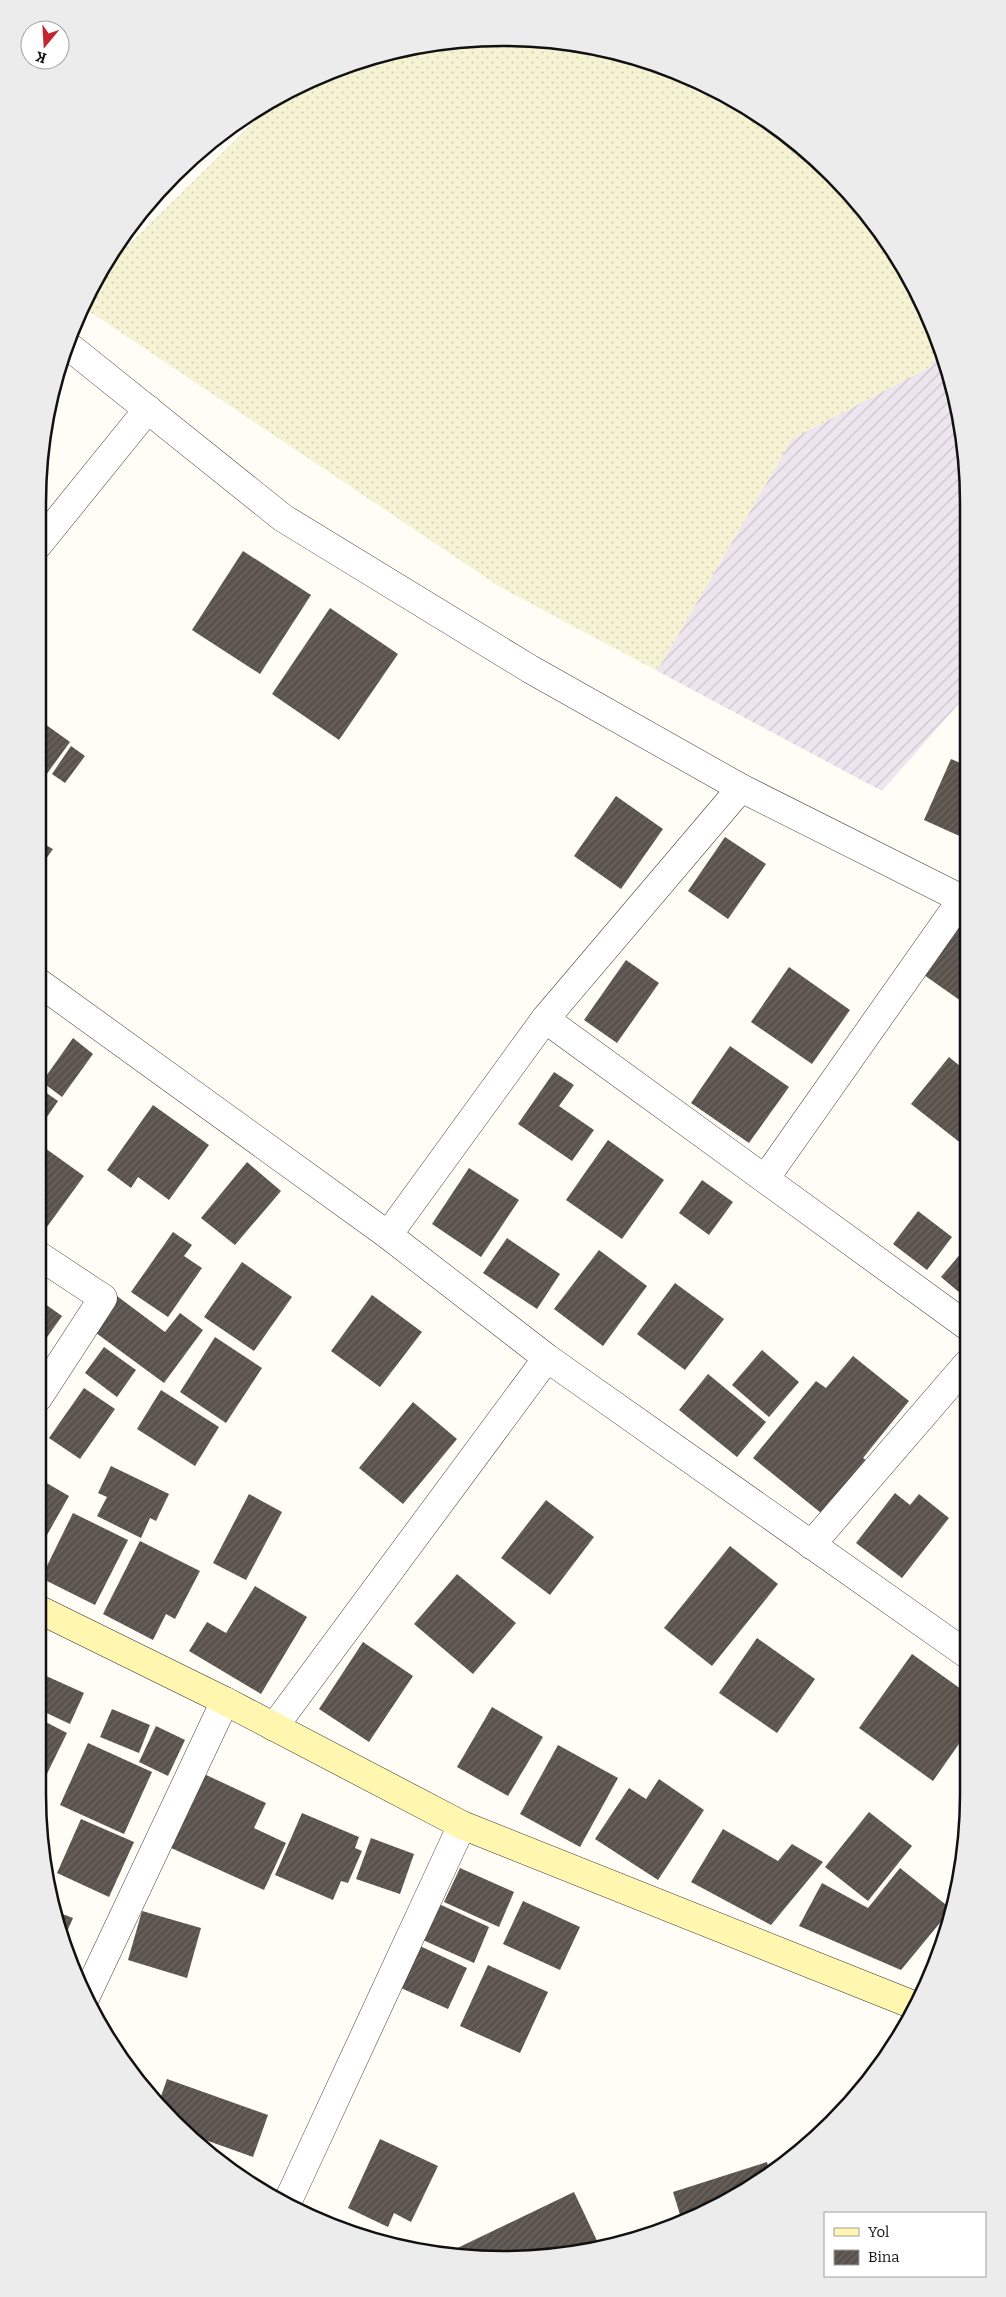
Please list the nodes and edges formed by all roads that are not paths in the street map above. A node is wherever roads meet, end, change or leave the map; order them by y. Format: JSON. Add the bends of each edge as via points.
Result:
{"nodes":[{"id":1,"x":73,"y":349,"type":"edge"},
{"id":2,"x":148,"y":409,"type":"junction"},
{"id":3,"x":46,"y":535,"type":"edge"},
{"id":4,"x":741,"y":788,"type":"junction"},
{"id":5,"x":960,"y":898,"type":"edge"},
{"id":6,"x":960,"y":906,"type":"edge"},
{"id":7,"x":46,"y":988,"type":"edge"},
{"id":8,"x":545,"y":1019,"type":"junction"},
{"id":9,"x":765,"y":1179,"type":"junction"},
{"id":10,"x":388,"y":1235,"type":"junction"},
{"id":11,"x":46,"y":1259,"type":"edge"},
{"id":12,"x":960,"y":1321,"type":"edge"},
{"id":13,"x":548,"y":1358,"type":"junction"},
{"id":14,"x":960,"y":1372,"type":"edge"},
{"id":15,"x":46,"y":1386,"type":"edge"},
{"id":16,"x":811,"y":1545,"type":"junction"},
{"id":17,"x":46,"y":1613,"type":"edge"},
{"id":18,"x":960,"y":1649,"type":"edge"},
{"id":19,"x":225,"y":1701,"type":"junction"},
{"id":20,"x":274,"y":1727,"type":"junction"},
{"id":21,"x":462,"y":1825,"type":"junction"},
{"id":22,"x":90,"y":1988,"type":"edge"},
{"id":23,"x":909,"y":2003,"type":"edge"},
{"id":24,"x":290,"y":2198,"type":"edge"}],
"edges":[{"from":1,"to":2,"type":"street"},
{"from":2,"to":3,"type":"street"},
{"from":2,"to":4,"type":"street","via":[[283,518],[530,669]]},
{"from":4,"to":5,"type":"street"},
{"from":4,"to":8,"type":"street"},
{"from":6,"to":9,"type":"street"},
{"from":7,"to":10,"type":"street"},
{"from":8,"to":9,"type":"street"},
{"from":8,"to":10,"type":"street"},
{"from":9,"to":12,"type":"street"},
{"from":10,"to":13,"type":"street"},
{"from":11,"to":15,"type":"street","via":[[103,1298]]},
{"from":13,"to":16,"type":"street"},
{"from":13,"to":20,"type":"street"},
{"from":14,"to":16,"type":"street"},
{"from":16,"to":18,"type":"street"},
{"from":17,"to":19,"type":"street"},
{"from":19,"to":20,"type":"street"},
{"from":19,"to":22,"type":"street"},
{"from":20,"to":21,"type":"street"},
{"from":21,"to":23,"type":"street"},
{"from":21,"to":24,"type":"street"}]}
